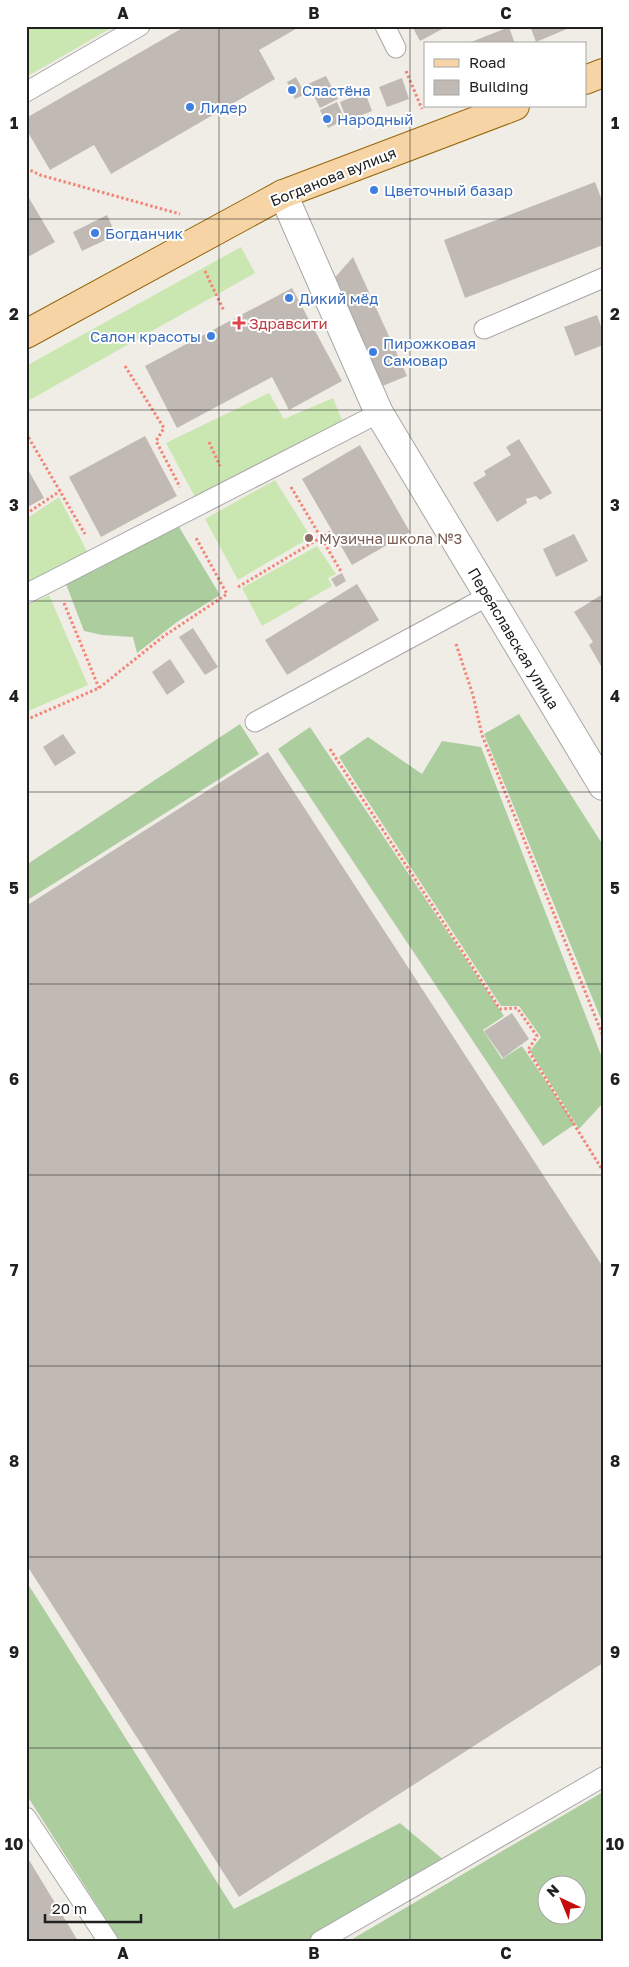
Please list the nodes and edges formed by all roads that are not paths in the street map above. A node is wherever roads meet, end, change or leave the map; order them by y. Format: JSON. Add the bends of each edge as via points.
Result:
{"nodes":[{"id":1,"x":140,"y":26,"type":"edge"},
{"id":2,"x":385,"y":26,"type":"edge"},
{"id":3,"x":396,"y":48,"type":"road end"},
{"id":4,"x":26,"y":92,"type":"edge"},
{"id":5,"x":510,"y":108,"type":"edge"},
{"id":6,"x":283,"y":194,"type":"junction"},
{"id":7,"x":603,"y":278,"type":"edge"},
{"id":8,"x":484,"y":329,"type":"dead end"},
{"id":9,"x":26,"y":334,"type":"edge"},
{"id":10,"x":379,"y":413,"type":"junction"},
{"id":11,"x":26,"y":594,"type":"edge"},
{"id":12,"x":488,"y":596,"type":"junction"},
{"id":13,"x":255,"y":722,"type":"dead end"},
{"id":14,"x":603,"y":786,"type":"edge"},
{"id":15,"x":603,"y":1777,"type":"edge"},
{"id":16,"x":26,"y":1817,"type":"edge"},
{"id":17,"x":108,"y":1941,"type":"edge"},
{"id":18,"x":320,"y":1941,"type":"edge"}],
"edges":[{"from":1,"to":4,"type":"lane"},
{"from":2,"to":3,"type":"lane"},
{"from":5,"to":6,"type":"main road","name":"Богданова вулиця"},
{"from":6,"to":9,"type":"main road","name":"Богданова вулиця"},
{"from":6,"to":10,"type":"street","name":"Переяславская улица"},
{"from":7,"to":8,"type":"lane"},
{"from":10,"to":11,"type":"lane"},
{"from":10,"to":12,"type":"street","name":"Переяславская улица"},
{"from":12,"to":13,"type":"lane"},
{"from":12,"to":14,"type":"street","name":"Переяславская улица"},
{"from":15,"to":18,"type":"lane"},
{"from":16,"to":17,"type":"lane"}]}
